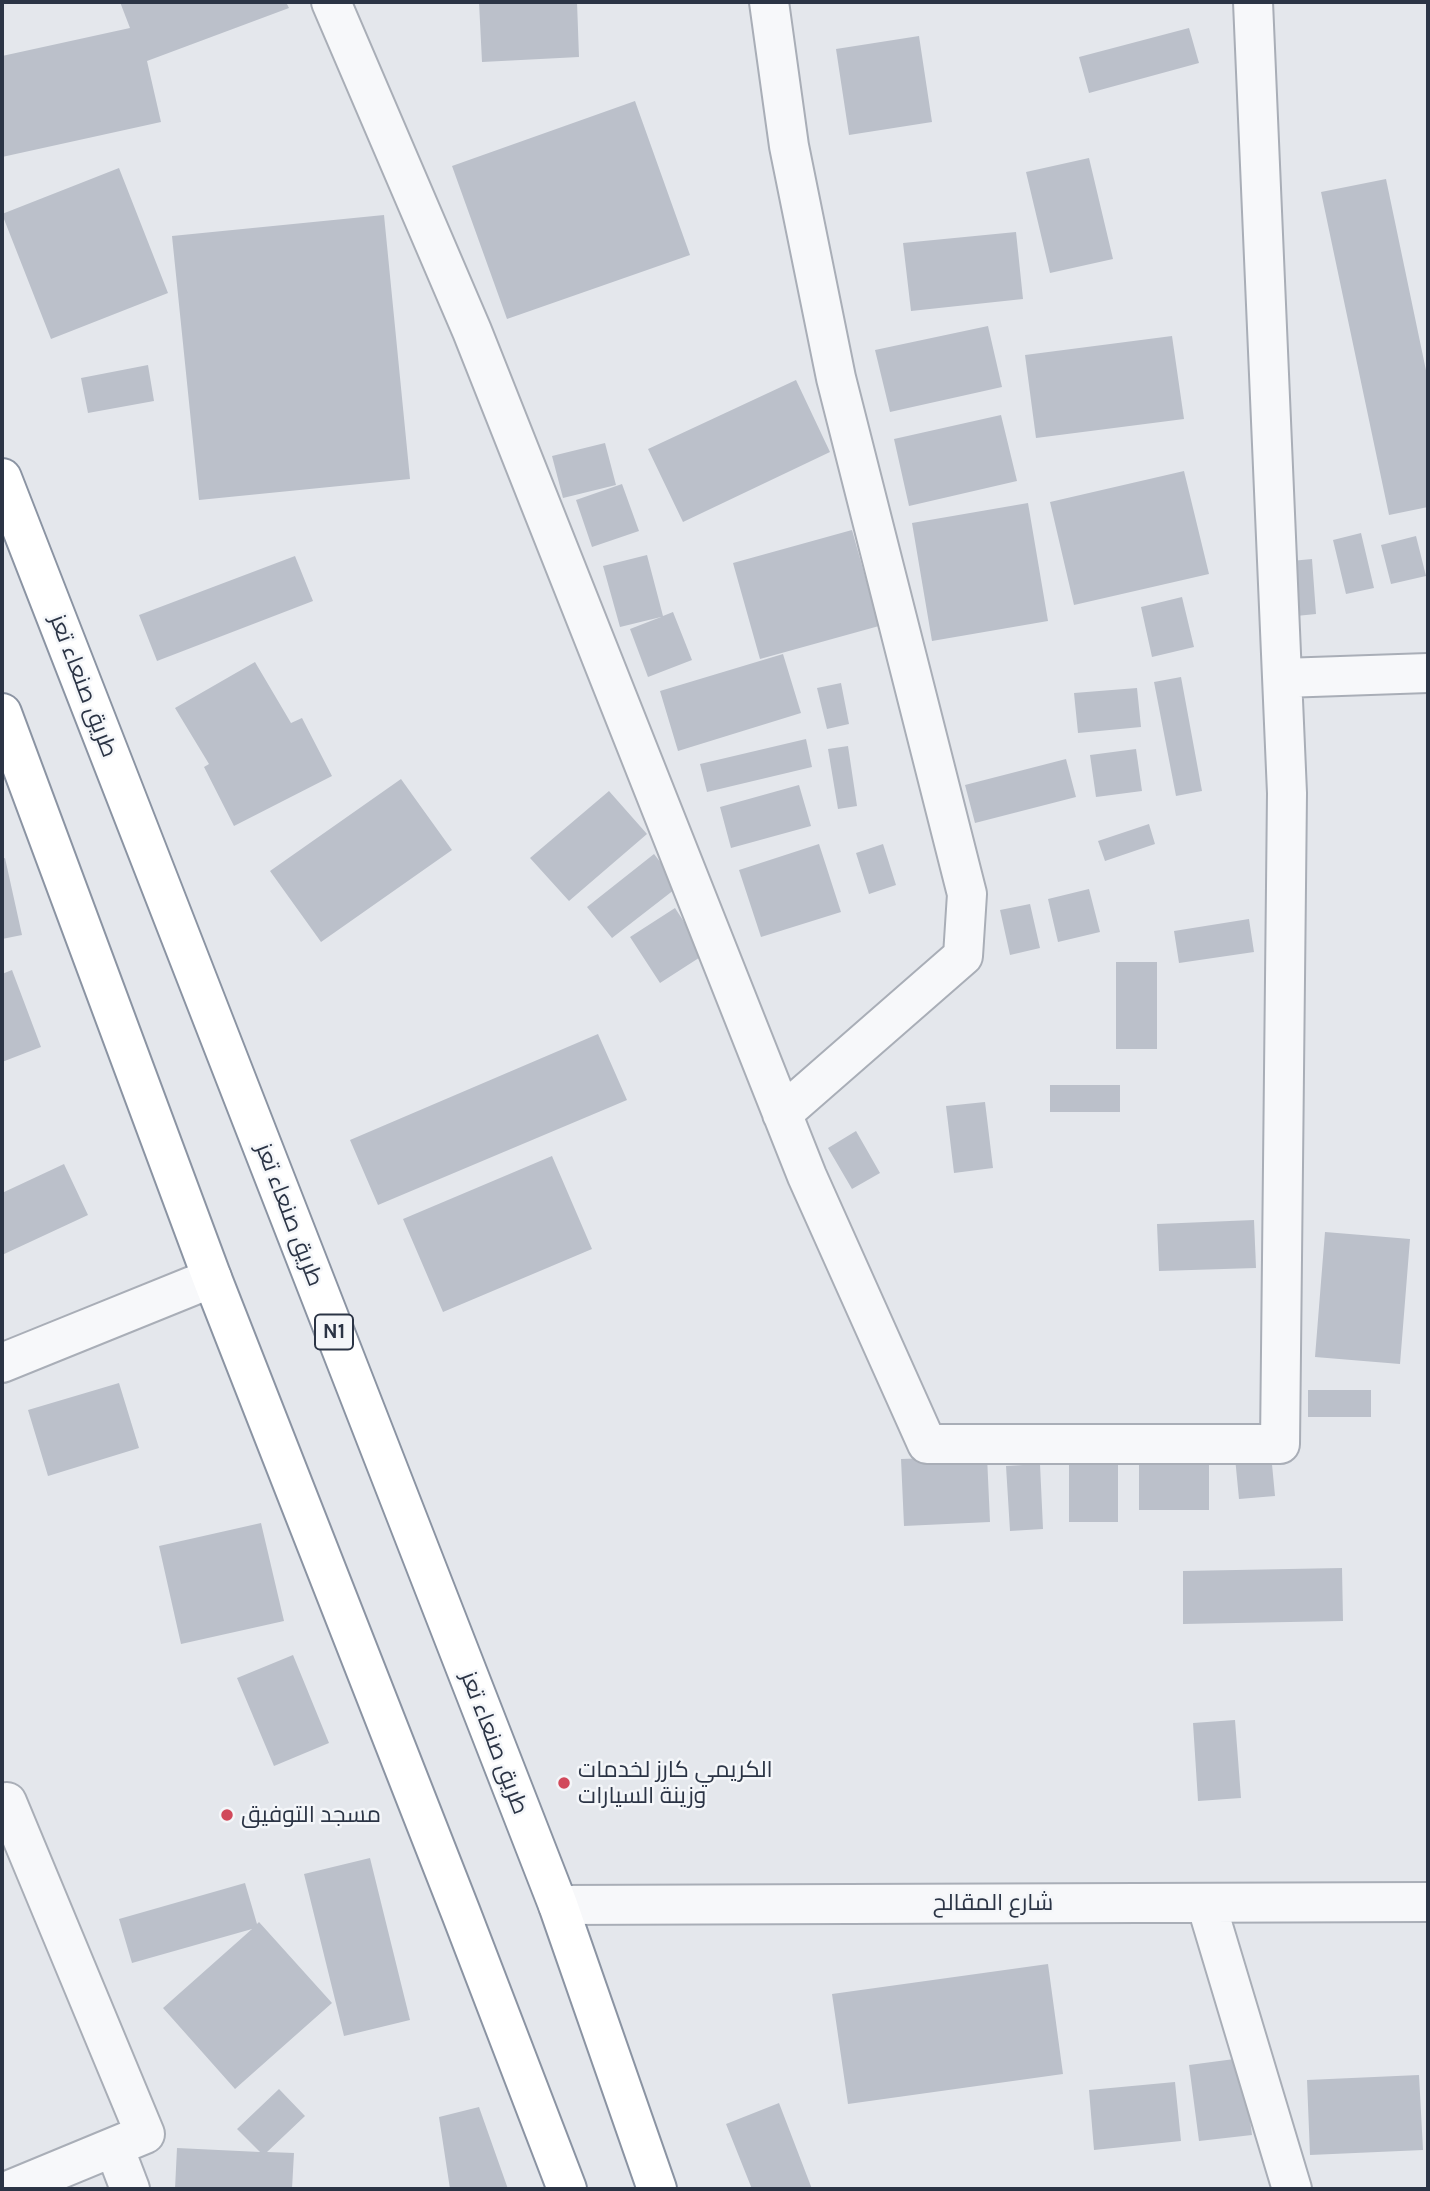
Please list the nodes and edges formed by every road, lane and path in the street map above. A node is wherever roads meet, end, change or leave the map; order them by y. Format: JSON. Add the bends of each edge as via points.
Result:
{"nodes":[{"id":1,"x":331,"y":2,"type":"edge"},
{"id":2,"x":769,"y":2,"type":"edge"},
{"id":3,"x":1253,"y":2,"type":"edge"},
{"id":4,"x":2,"y":478,"type":"edge"},
{"id":5,"x":1428,"y":673,"type":"edge"},
{"id":6,"x":1283,"y":678,"type":"junction"},
{"id":7,"x":2,"y":713,"type":"edge"},
{"id":8,"x":782,"y":1114,"type":"junction"},
{"id":9,"x":212,"y":1278,"type":"junction"},
{"id":10,"x":2,"y":1363,"type":"edge"},
{"id":11,"x":2,"y":1804,"type":"edge"},
{"id":12,"x":1428,"y":1902,"type":"edge"},
{"id":13,"x":1206,"y":1903,"type":"junction"},
{"id":14,"x":558,"y":1905,"type":"junction"},
{"id":15,"x":114,"y":2147,"type":"junction"},
{"id":16,"x":12,"y":2189,"type":"edge"},
{"id":17,"x":130,"y":2189,"type":"edge"},
{"id":18,"x":567,"y":2189,"type":"edge"},
{"id":19,"x":657,"y":2189,"type":"edge"},
{"id":20,"x":1293,"y":2189,"type":"edge"}],
"edges":[{"from":1,"to":8,"type":"street","via":[[472,331]]},
{"from":2,"to":8,"type":"street","via":[[789,146],[836,378],[967,894],[963,956]]},
{"from":3,"to":6,"type":"street"},
{"from":4,"to":14,"type":"highway","name":"طريق صنعاء تعز","number":"N1"},
{"from":5,"to":6,"type":"street"},
{"from":6,"to":8,"type":"street","via":[[1287,793],[1280,1444],[927,1444]]},
{"from":7,"to":9,"type":"highway"},
{"from":9,"to":10,"type":"street"},
{"from":9,"to":18,"type":"highway"},
{"from":11,"to":15,"type":"street","via":[[7,1802],[145,2134]]},
{"from":12,"to":13,"type":"street","name":"شارع المقالح"},
{"from":13,"to":14,"type":"street","name":"شارع المقالح"},
{"from":13,"to":20,"type":"street"},
{"from":14,"to":19,"type":"highway","name":"طريق صنعاء تعز","number":"N1"},
{"from":15,"to":16,"type":"street"},
{"from":15,"to":17,"type":"street"}]}
